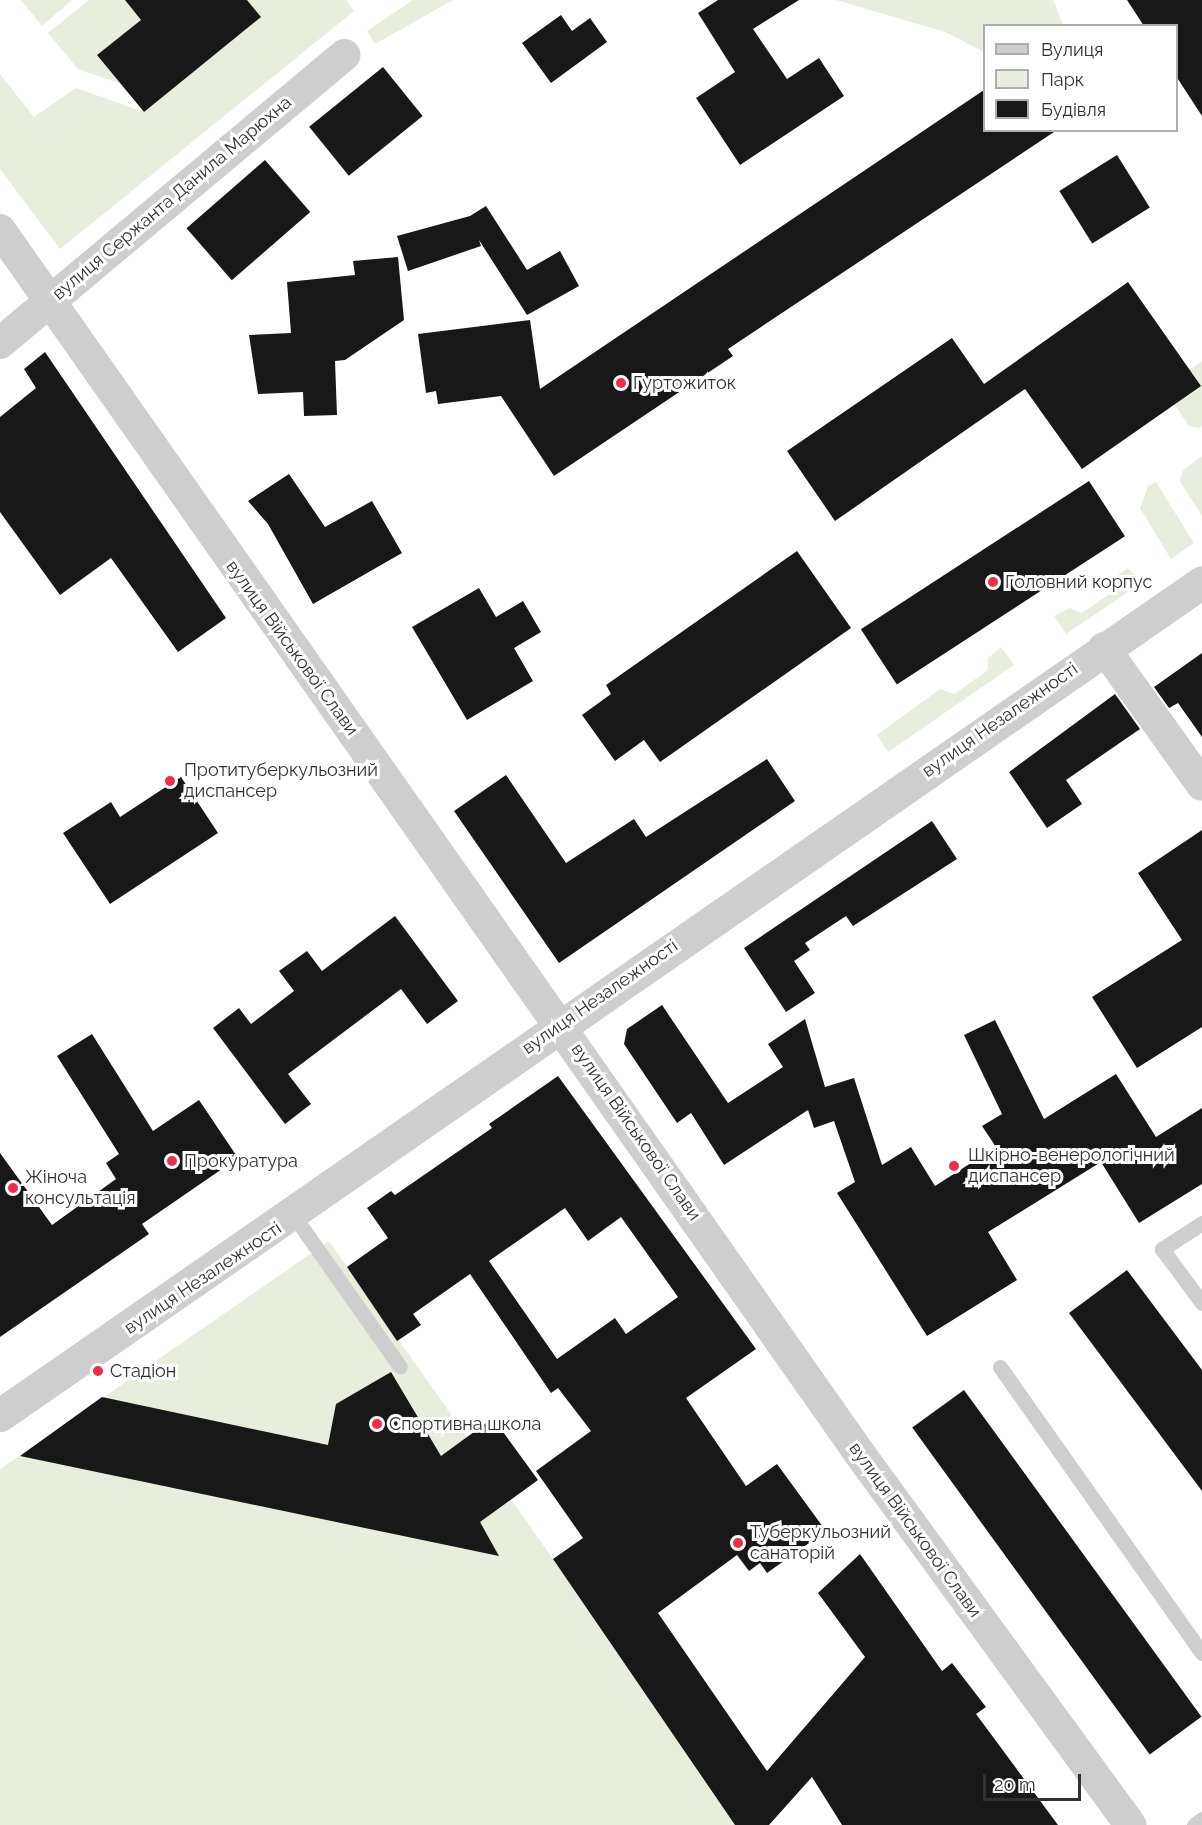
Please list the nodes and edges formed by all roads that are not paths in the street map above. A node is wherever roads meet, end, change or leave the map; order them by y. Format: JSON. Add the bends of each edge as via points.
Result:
{"nodes":[{"id":1,"x":345,"y":55,"type":"dead end"},
{"id":2,"x":0,"y":230,"type":"edge"},
{"id":3,"x":52,"y":299,"type":"junction"},
{"id":4,"x":0,"y":343,"type":"edge"},
{"id":5,"x":1202,"y":582,"type":"edge"},
{"id":6,"x":1104,"y":648,"type":"junction"},
{"id":7,"x":1202,"y":785,"type":"edge"},
{"id":8,"x":561,"y":1023,"type":"junction"},
{"id":9,"x":294,"y":1216,"type":"junction"},
{"id":10,"x":1202,"y":1223,"type":"edge"},
{"id":11,"x":1202,"y":1303,"type":"edge"},
{"id":12,"x":400,"y":1367,"type":"dead end"},
{"id":13,"x":1000,"y":1367,"type":"dead end"},
{"id":14,"x":0,"y":1415,"type":"edge"},
{"id":15,"x":1202,"y":1653,"type":"edge"},
{"id":16,"x":1202,"y":1819,"type":"edge"},
{"id":17,"x":1130,"y":1825,"type":"edge"},
{"id":18,"x":1194,"y":1825,"type":"edge"}],
"edges":[{"from":1,"to":3,"type":"street","name":"вулиця Сержанта Данила Марюхна"},
{"from":2,"to":3,"type":"street","name":"вулиця Військової Слави"},
{"from":3,"to":4,"type":"street","name":"вулиця Сержанта Данила Марюхна"},
{"from":3,"to":8,"type":"street","name":"вулиця Військової Слави","via":[[191,507]]},
{"from":5,"to":6,"type":"street","name":"вулиця Незалежності"},
{"from":6,"to":7,"type":"street"},
{"from":6,"to":8,"type":"street","name":"вулиця Незалежності"},
{"from":8,"to":9,"type":"street","name":"вулиця Незалежності"},
{"from":8,"to":17,"type":"street","name":"вулиця Військової Слави","via":[[857,1450]]},
{"from":9,"to":12,"type":"lane"},
{"from":9,"to":14,"type":"street","name":"вулиця Незалежності"},
{"from":10,"to":11,"type":"lane","via":[[1162,1249]]},
{"from":13,"to":15,"type":"lane"},
{"from":16,"to":18,"type":"lane"}]}
